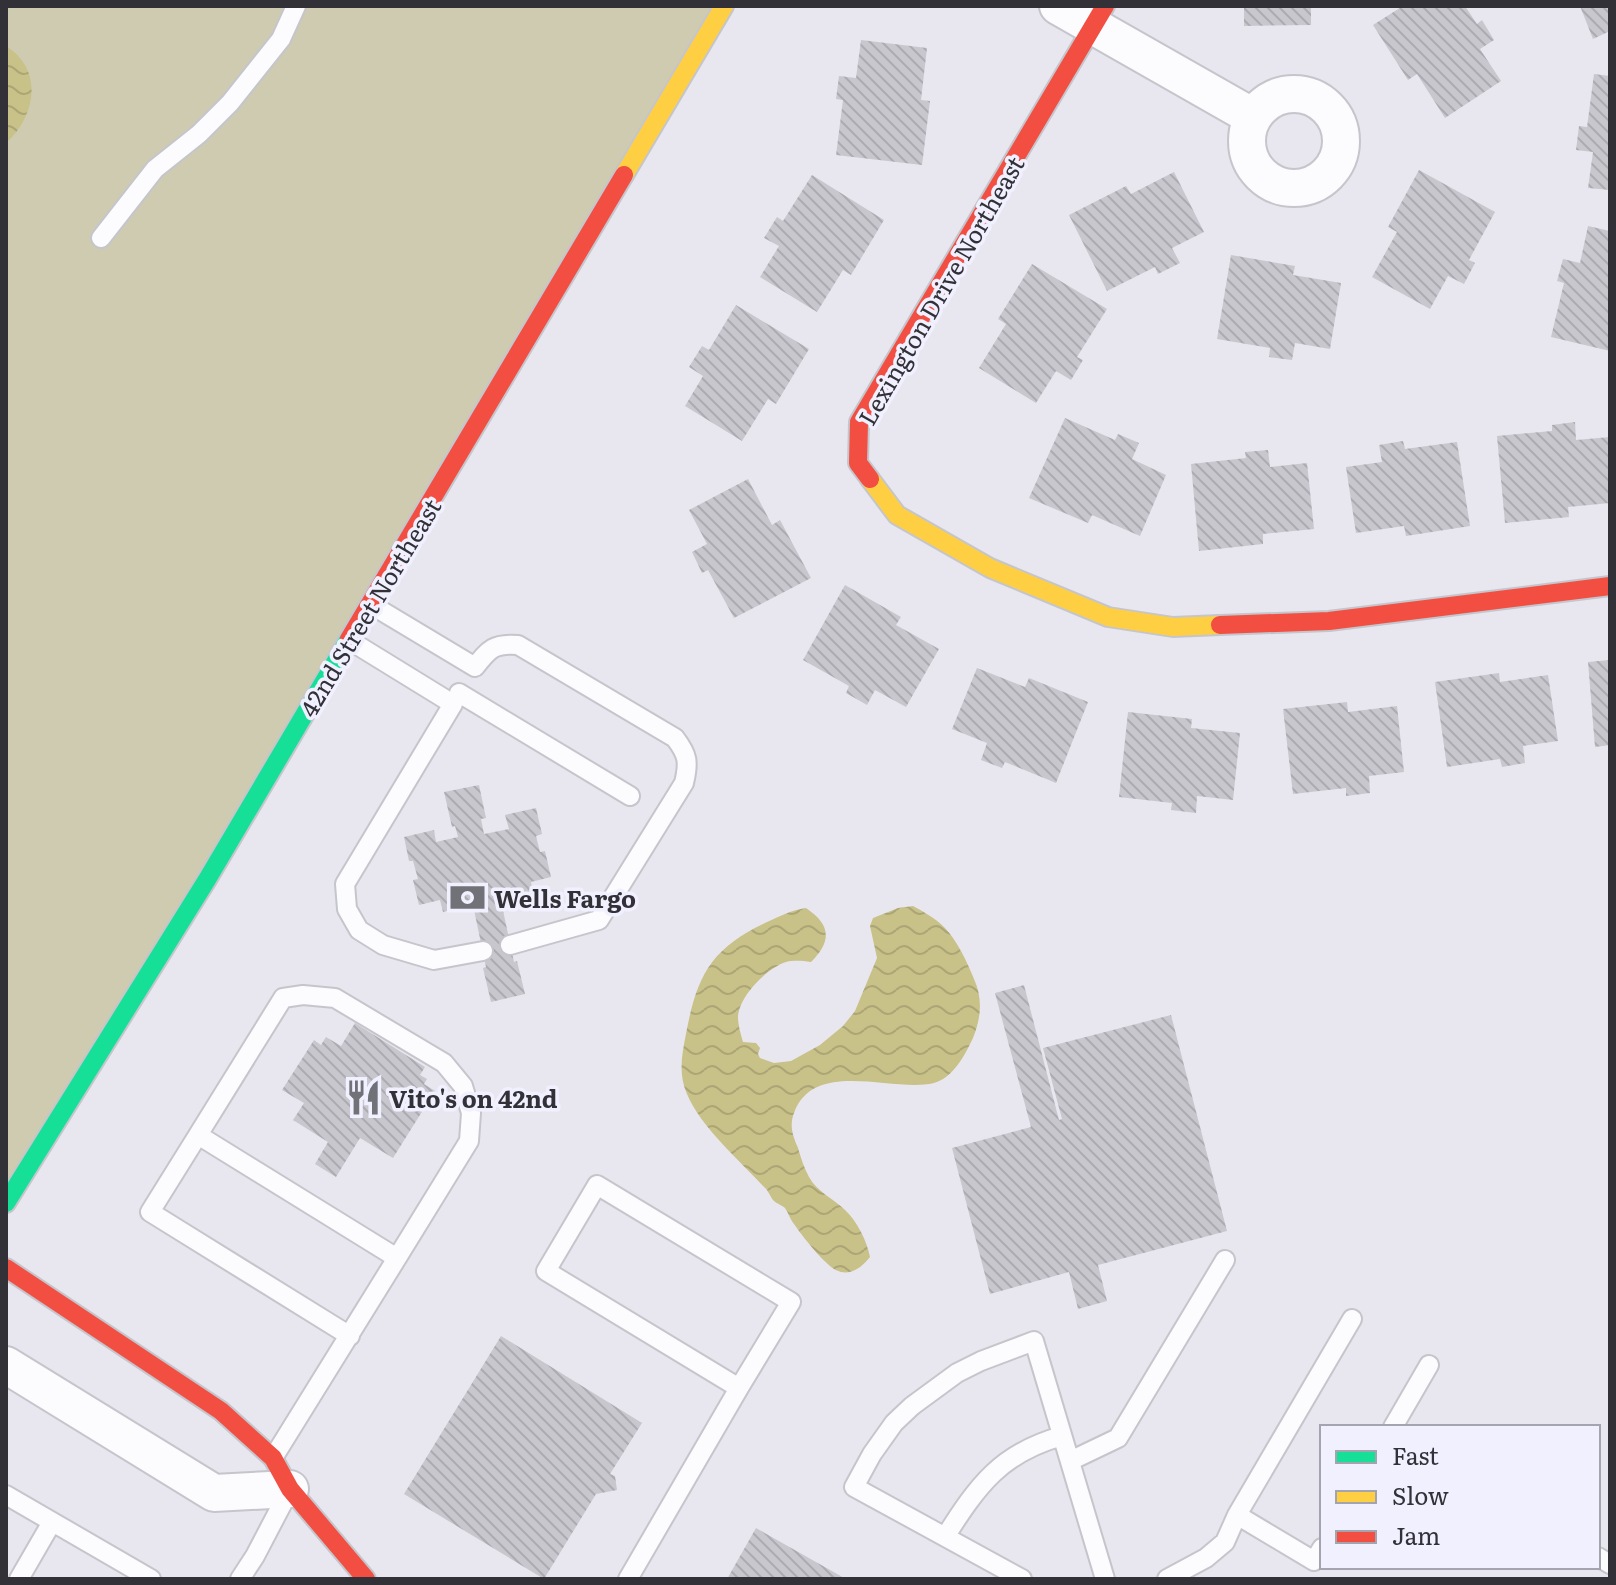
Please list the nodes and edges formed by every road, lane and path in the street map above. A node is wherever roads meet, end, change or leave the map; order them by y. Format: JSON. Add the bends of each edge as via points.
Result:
{"nodes":[{"id":1,"x":296,"y":6,"type":"edge"},
{"id":2,"x":724,"y":6,"type":"edge"},
{"id":3,"x":1058,"y":6,"type":"edge"},
{"id":4,"x":1099,"y":16,"type":"edge"},
{"id":5,"x":1253,"y":117,"type":"dead end"},
{"id":6,"x":101,"y":238,"type":"dead end"},
{"id":7,"x":1610,"y":586,"type":"edge"},
{"id":8,"x":370,"y":604,"type":"junction"},
{"id":9,"x":349,"y":640,"type":"junction"},
{"id":10,"x":475,"y":667,"type":"junction"},
{"id":11,"x":456,"y":698,"type":"junction"},
{"id":12,"x":630,"y":796,"type":"dead end"},
{"id":13,"x":510,"y":945,"type":"dead end"},
{"id":14,"x":483,"y":951,"type":"dead end"},
{"id":15,"x":198,"y":1135,"type":"junction"},
{"id":16,"x":6,"y":1203,"type":"edge"},
{"id":17,"x":397,"y":1258,"type":"junction"},
{"id":18,"x":1225,"y":1260,"type":"dead end"},
{"id":19,"x":6,"y":1268,"type":"edge"},
{"id":20,"x":1352,"y":1319,"type":"dead end"},
{"id":21,"x":350,"y":1336,"type":"junction"},
{"id":22,"x":6,"y":1365,"type":"edge"},
{"id":23,"x":1429,"y":1365,"type":"dead end"},
{"id":24,"x":739,"y":1388,"type":"junction"},
{"id":25,"x":1394,"y":1425,"type":"edge"},
{"id":26,"x":1062,"y":1436,"type":"junction"},
{"id":27,"x":1070,"y":1461,"type":"junction"},
{"id":28,"x":282,"y":1473,"type":"junction"},
{"id":29,"x":6,"y":1495,"type":"edge"},
{"id":30,"x":1237,"y":1515,"type":"junction"},
{"id":31,"x":52,"y":1522,"type":"junction"},
{"id":32,"x":945,"y":1537,"type":"junction"},
{"id":33,"x":1320,"y":1551,"type":"edge"},
{"id":34,"x":19,"y":1579,"type":"edge"},
{"id":35,"x":151,"y":1579,"type":"edge"},
{"id":36,"x":240,"y":1579,"type":"edge"},
{"id":37,"x":366,"y":1579,"type":"edge"},
{"id":38,"x":628,"y":1579,"type":"edge"},
{"id":39,"x":1022,"y":1579,"type":"edge"},
{"id":40,"x":1105,"y":1579,"type":"edge"},
{"id":41,"x":1167,"y":1579,"type":"edge"}],
"edges":[{"from":1,"to":6,"type":"lane","via":[[281,39],[230,103],[155,169]]},
{"from":2,"to":8,"type":"street","name":"42nd Street Northeast"},
{"from":3,"to":4,"type":"street"},
{"from":4,"to":5,"type":"street"},
{"from":4,"to":7,"type":"street","name":"Lexington Drive Northeast","via":[[859,422],[858,463],[897,515],[990,568],[1108,617],[1173,627],[1329,621]]},
{"from":8,"to":9,"type":"street","name":"42nd Street Northeast"},
{"from":8,"to":10,"type":"lane"},
{"from":9,"to":11,"type":"lane"},
{"from":9,"to":16,"type":"street","name":"42nd Street Northeast"},
{"from":10,"to":11,"type":"lane"},
{"from":10,"to":13,"type":"lane","via":[[489,650],[518,645],[675,738],[689,765],[684,783],[599,920]]},
{"from":11,"to":12,"type":"lane"},
{"from":11,"to":14,"type":"lane","via":[[345,884],[347,909],[359,930],[383,945],[434,960]]},
{"from":15,"to":17,"type":"lane"},
{"from":15,"to":17,"type":"lane","via":[[283,998],[335,998],[444,1063],[463,1086],[471,1113],[469,1141]]},
{"from":15,"to":21,"type":"lane","via":[[150,1212]]},
{"from":17,"to":21,"type":"lane"},
{"from":18,"to":27,"type":"lane","via":[[1118,1438]]},
{"from":19,"to":28,"type":"street","via":[[221,1411]]},
{"from":20,"to":30,"type":"lane"},
{"from":21,"to":28,"type":"lane"},
{"from":22,"to":28,"type":"street","via":[[214,1493]]},
{"from":23,"to":25,"type":"lane"},
{"from":24,"to":24,"type":"lane","via":[[791,1302],[597,1185],[546,1271]]},
{"from":24,"to":38,"type":"lane"},
{"from":26,"to":27,"type":"lane"},
{"from":26,"to":32,"type":"lane","via":[[999,1466]]},
{"from":26,"to":32,"type":"lane","via":[[1034,1341],[969,1367],[912,1406],[894,1423],[854,1487]]},
{"from":27,"to":40,"type":"lane"},
{"from":28,"to":36,"type":"lane","via":[[255,1556]]},
{"from":28,"to":37,"type":"street"},
{"from":29,"to":31,"type":"lane"},
{"from":30,"to":33,"type":"lane","via":[[1314,1561]]},
{"from":30,"to":41,"type":"lane","via":[[1225,1542]]},
{"from":31,"to":34,"type":"lane"},
{"from":31,"to":35,"type":"lane"},
{"from":32,"to":39,"type":"lane"}]}
